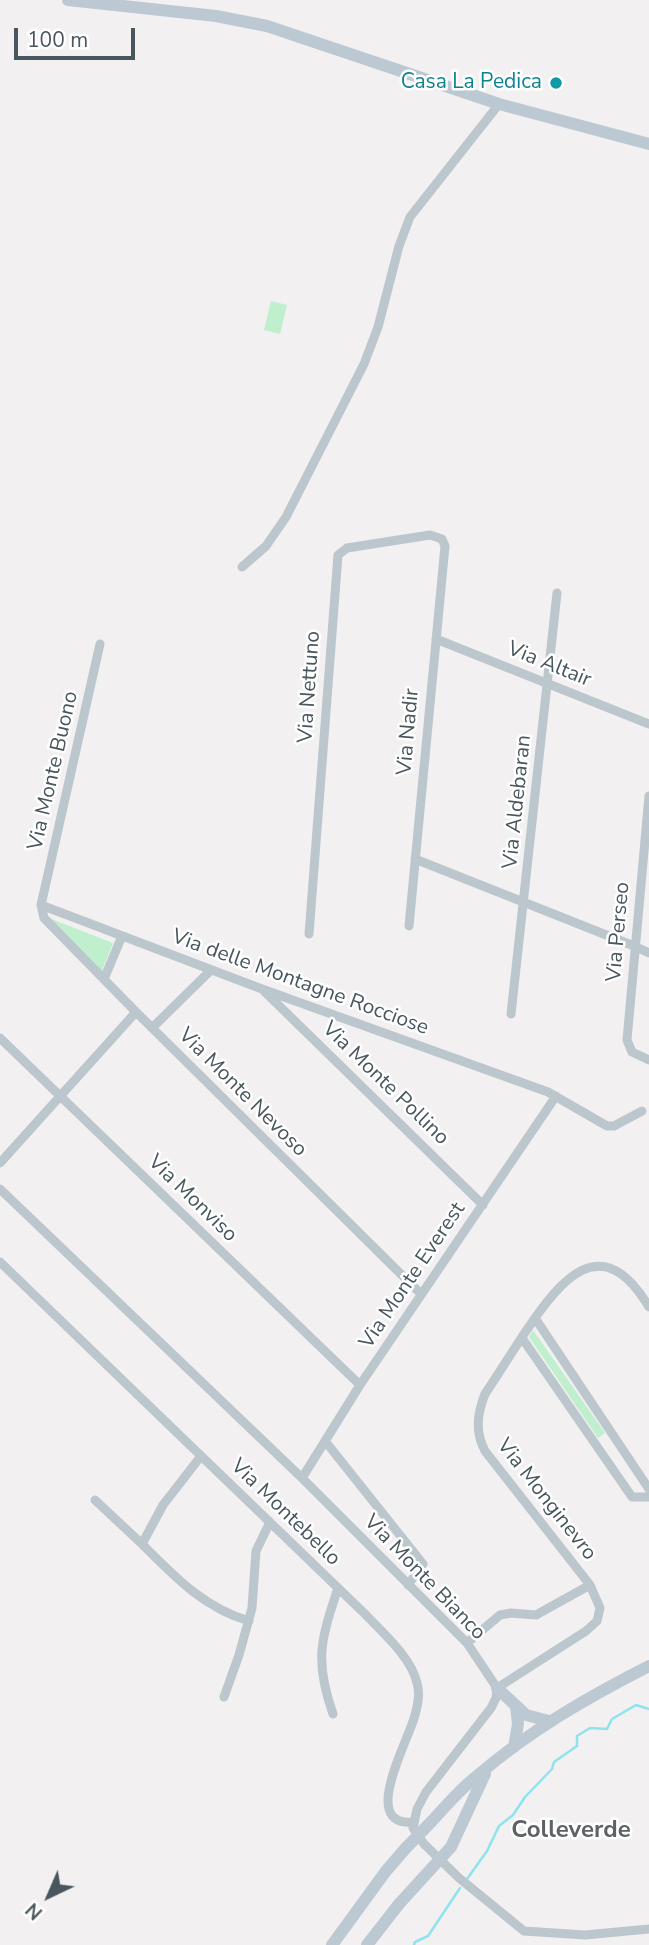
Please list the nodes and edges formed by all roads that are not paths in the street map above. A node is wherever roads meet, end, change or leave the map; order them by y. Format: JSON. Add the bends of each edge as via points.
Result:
{"nodes":[{"id":1,"x":70,"y":0,"type":"edge"},
{"id":2,"x":499,"y":104,"type":"junction"},
{"id":3,"x":649,"y":144,"type":"edge"},
{"id":4,"x":444,"y":542,"type":"joint"},
{"id":5,"x":242,"y":566,"type":"dead end"},
{"id":6,"x":557,"y":593,"type":"dead end"},
{"id":7,"x":436,"y":639,"type":"junction"},
{"id":8,"x":100,"y":644,"type":"dead end"},
{"id":9,"x":547,"y":683,"type":"junction"},
{"id":10,"x":649,"y":724,"type":"edge"},
{"id":11,"x":649,"y":796,"type":"edge"},
{"id":12,"x":415,"y":859,"type":"junction"},
{"id":13,"x":525,"y":902,"type":"junction"},
{"id":14,"x":41,"y":910,"type":"junction"},
{"id":15,"x":410,"y":926,"type":"dead end"},
{"id":16,"x":309,"y":934,"type":"dead end"},
{"id":17,"x":122,"y":936,"type":"junction"},
{"id":18,"x":634,"y":946,"type":"junction"},
{"id":19,"x":649,"y":953,"type":"edge"},
{"id":20,"x":211,"y":970,"type":"junction"},
{"id":21,"x":104,"y":979,"type":"junction"},
{"id":22,"x":262,"y":989,"type":"junction"},
{"id":23,"x":136,"y":1012,"type":"junction"},
{"id":24,"x":512,"y":1014,"type":"dead end"},
{"id":25,"x":152,"y":1028,"type":"junction"},
{"id":26,"x":0,"y":1038,"type":"edge"},
{"id":27,"x":649,"y":1060,"type":"edge"},
{"id":28,"x":60,"y":1096,"type":"junction"},
{"id":29,"x":556,"y":1096,"type":"junction"},
{"id":30,"x":642,"y":1111,"type":"dead end"},
{"id":31,"x":0,"y":1163,"type":"edge"},
{"id":32,"x":0,"y":1189,"type":"edge"},
{"id":33,"x":483,"y":1205,"type":"junction"},
{"id":34,"x":0,"y":1262,"type":"edge"},
{"id":35,"x":421,"y":1294,"type":"junction"},
{"id":36,"x":649,"y":1307,"type":"edge"},
{"id":37,"x":535,"y":1318,"type":"junction"},
{"id":38,"x":522,"y":1338,"type":"junction"},
{"id":39,"x":360,"y":1385,"type":"junction"},
{"id":40,"x":325,"y":1441,"type":"junction"},
{"id":41,"x":201,"y":1456,"type":"junction"},
{"id":42,"x":302,"y":1478,"type":"junction"},
{"id":43,"x":649,"y":1489,"type":"edge"},
{"id":44,"x":649,"y":1497,"type":"edge"},
{"id":45,"x":95,"y":1500,"type":"dead end"},
{"id":46,"x":270,"y":1522,"type":"junction"},
{"id":47,"x":142,"y":1544,"type":"junction"},
{"id":48,"x":408,"y":1585,"type":"junction"},
{"id":49,"x":590,"y":1585,"type":"junction"},
{"id":50,"x":338,"y":1588,"type":"junction"},
{"id":51,"x":248,"y":1621,"type":"junction"},
{"id":52,"x":467,"y":1643,"type":"junction"},
{"id":53,"x":649,"y":1666,"type":"edge"},
{"id":54,"x":497,"y":1688,"type":"junction"},
{"id":55,"x":224,"y":1697,"type":"dead end"},
{"id":56,"x":516,"y":1707,"type":"junction"},
{"id":57,"x":333,"y":1714,"type":"dead end"},
{"id":58,"x":549,"y":1721,"type":"junction"},
{"id":59,"x":514,"y":1746,"type":"junction"},
{"id":60,"x":492,"y":1764,"type":"junction"},
{"id":61,"x":414,"y":1822,"type":"junction"},
{"id":62,"x":441,"y":1861,"type":"junction"},
{"id":63,"x":649,"y":1929,"type":"edge"},
{"id":64,"x":332,"y":1945,"type":"edge"},
{"id":65,"x":367,"y":1945,"type":"edge"}],
"edges":[{"from":1,"to":2,"type":"main road","via":[[267,26]]},
{"from":2,"to":3,"type":"main road"},
{"from":2,"to":5,"type":"street","via":[[410,217],[360,373],[286,517],[266,545]]},
{"from":4,"to":7,"type":"street","name":"Via Nadir"},
{"from":4,"to":16,"type":"street","name":"Via Nettuno","via":[[428,535],[347,548],[338,555]]},
{"from":6,"to":9,"type":"street","name":"Via Aldebaran"},
{"from":7,"to":9,"type":"street","name":"Via Altair"},
{"from":7,"to":12,"type":"street","name":"Via Nadir"},
{"from":8,"to":14,"type":"street","name":"Via Monte Buono"},
{"from":9,"to":10,"type":"street","name":"Via Altair"},
{"from":9,"to":13,"type":"street","name":"Via Aldebaran"},
{"from":11,"to":18,"type":"street","name":"Via Perseo"},
{"from":12,"to":13,"type":"street"},
{"from":12,"to":15,"type":"street","name":"Via Nadir"},
{"from":13,"to":18,"type":"street"},
{"from":13,"to":24,"type":"street","name":"Via Aldebaran"},
{"from":14,"to":17,"type":"street","name":"Via delle Montagne Rocciose"},
{"from":14,"to":21,"type":"street","name":"Via Monte Nevoso"},
{"from":17,"to":20,"type":"street","name":"Via delle Montagne Rocciose"},
{"from":17,"to":21,"type":"street"},
{"from":18,"to":19,"type":"street"},
{"from":18,"to":27,"type":"street","name":"Via Perseo","via":[[628,1044],[632,1052]]},
{"from":20,"to":22,"type":"street","name":"Via delle Montagne Rocciose"},
{"from":20,"to":25,"type":"street"},
{"from":21,"to":23,"type":"street","name":"Via Monte Nevoso"},
{"from":22,"to":29,"type":"street","name":"Via delle Montagne Rocciose"},
{"from":22,"to":33,"type":"street","name":"Via Monte Pollino"},
{"from":23,"to":25,"type":"street","name":"Via Monte Nevoso"},
{"from":23,"to":28,"type":"street"},
{"from":25,"to":35,"type":"street","name":"Via Monte Nevoso"},
{"from":26,"to":28,"type":"street","name":"Via Monviso"},
{"from":28,"to":31,"type":"street"},
{"from":28,"to":39,"type":"street","name":"Via Monviso"},
{"from":29,"to":30,"type":"street","name":"Via delle Montagne Rocciose","via":[[610,1127]]},
{"from":29,"to":33,"type":"street","name":"Via Monte Everest"},
{"from":32,"to":42,"type":"street","name":"Via Monte Bianco"},
{"from":33,"to":35,"type":"street","name":"Via Monte Everest"},
{"from":34,"to":41,"type":"street","name":"Via Montebello"},
{"from":35,"to":39,"type":"street","name":"Via Monte Everest"},
{"from":36,"to":37,"type":"street","name":"Via Monginevro","via":[[621,1275],[592,1267],[562,1282]]},
{"from":37,"to":38,"type":"street","name":"Via Monginevro"},
{"from":37,"to":43,"type":"street"},
{"from":38,"to":44,"type":"street","via":[[632,1497]]},
{"from":38,"to":49,"type":"street","name":"Via Monginevro","via":[[485,1394],[477,1418],[479,1439],[491,1461]]},
{"from":39,"to":40,"type":"street","name":"Via Monte Everest"},
{"from":40,"to":42,"type":"street","name":"Via Monte Everest"},
{"from":40,"to":48,"type":"street","via":[[423,1564]]},
{"from":41,"to":46,"type":"street","name":"Via Montebello"},
{"from":41,"to":47,"type":"street","via":[[163,1505]]},
{"from":42,"to":48,"type":"street","name":"Via Monte Bianco"},
{"from":45,"to":47,"type":"street"},
{"from":46,"to":50,"type":"street","name":"Via Montebello"},
{"from":46,"to":51,"type":"street","via":[[256,1551]]},
{"from":47,"to":51,"type":"street","via":[[192,1591],[225,1613]]},
{"from":48,"to":52,"type":"street","name":"Via Monte Bianco"},
{"from":49,"to":52,"type":"street","via":[[536,1615],[500,1615]]},
{"from":49,"to":54,"type":"street","name":"Via Monginevro","via":[[600,1608],[593,1625]]},
{"from":50,"to":57,"type":"street","via":[[321,1650],[323,1683]]},
{"from":50,"to":61,"type":"street","name":"Via Montebello","via":[[397,1649],[416,1680],[415,1717],[387,1799],[394,1818]]},
{"from":51,"to":55,"type":"street"},
{"from":52,"to":54,"type":"street","name":"Via Monte Bianco"},
{"from":53,"to":58,"type":"main road"},
{"from":54,"to":56,"type":"main road"},
{"from":54,"to":61,"type":"street","via":[[491,1708],[419,1803]]},
{"from":56,"to":58,"type":"main road","via":[[526,1716]]},
{"from":56,"to":59,"type":"main road"},
{"from":58,"to":59,"type":"main road"},
{"from":59,"to":60,"type":"main road"},
{"from":60,"to":62,"type":"main road"},
{"from":60,"to":64,"type":"main road","bridge":true,"via":[[405,1849]]},
{"from":61,"to":62,"type":"street","via":[[419,1838]]},
{"from":62,"to":63,"type":"street","via":[[524,1931],[585,1934]]},
{"from":62,"to":65,"type":"main road"}]}
